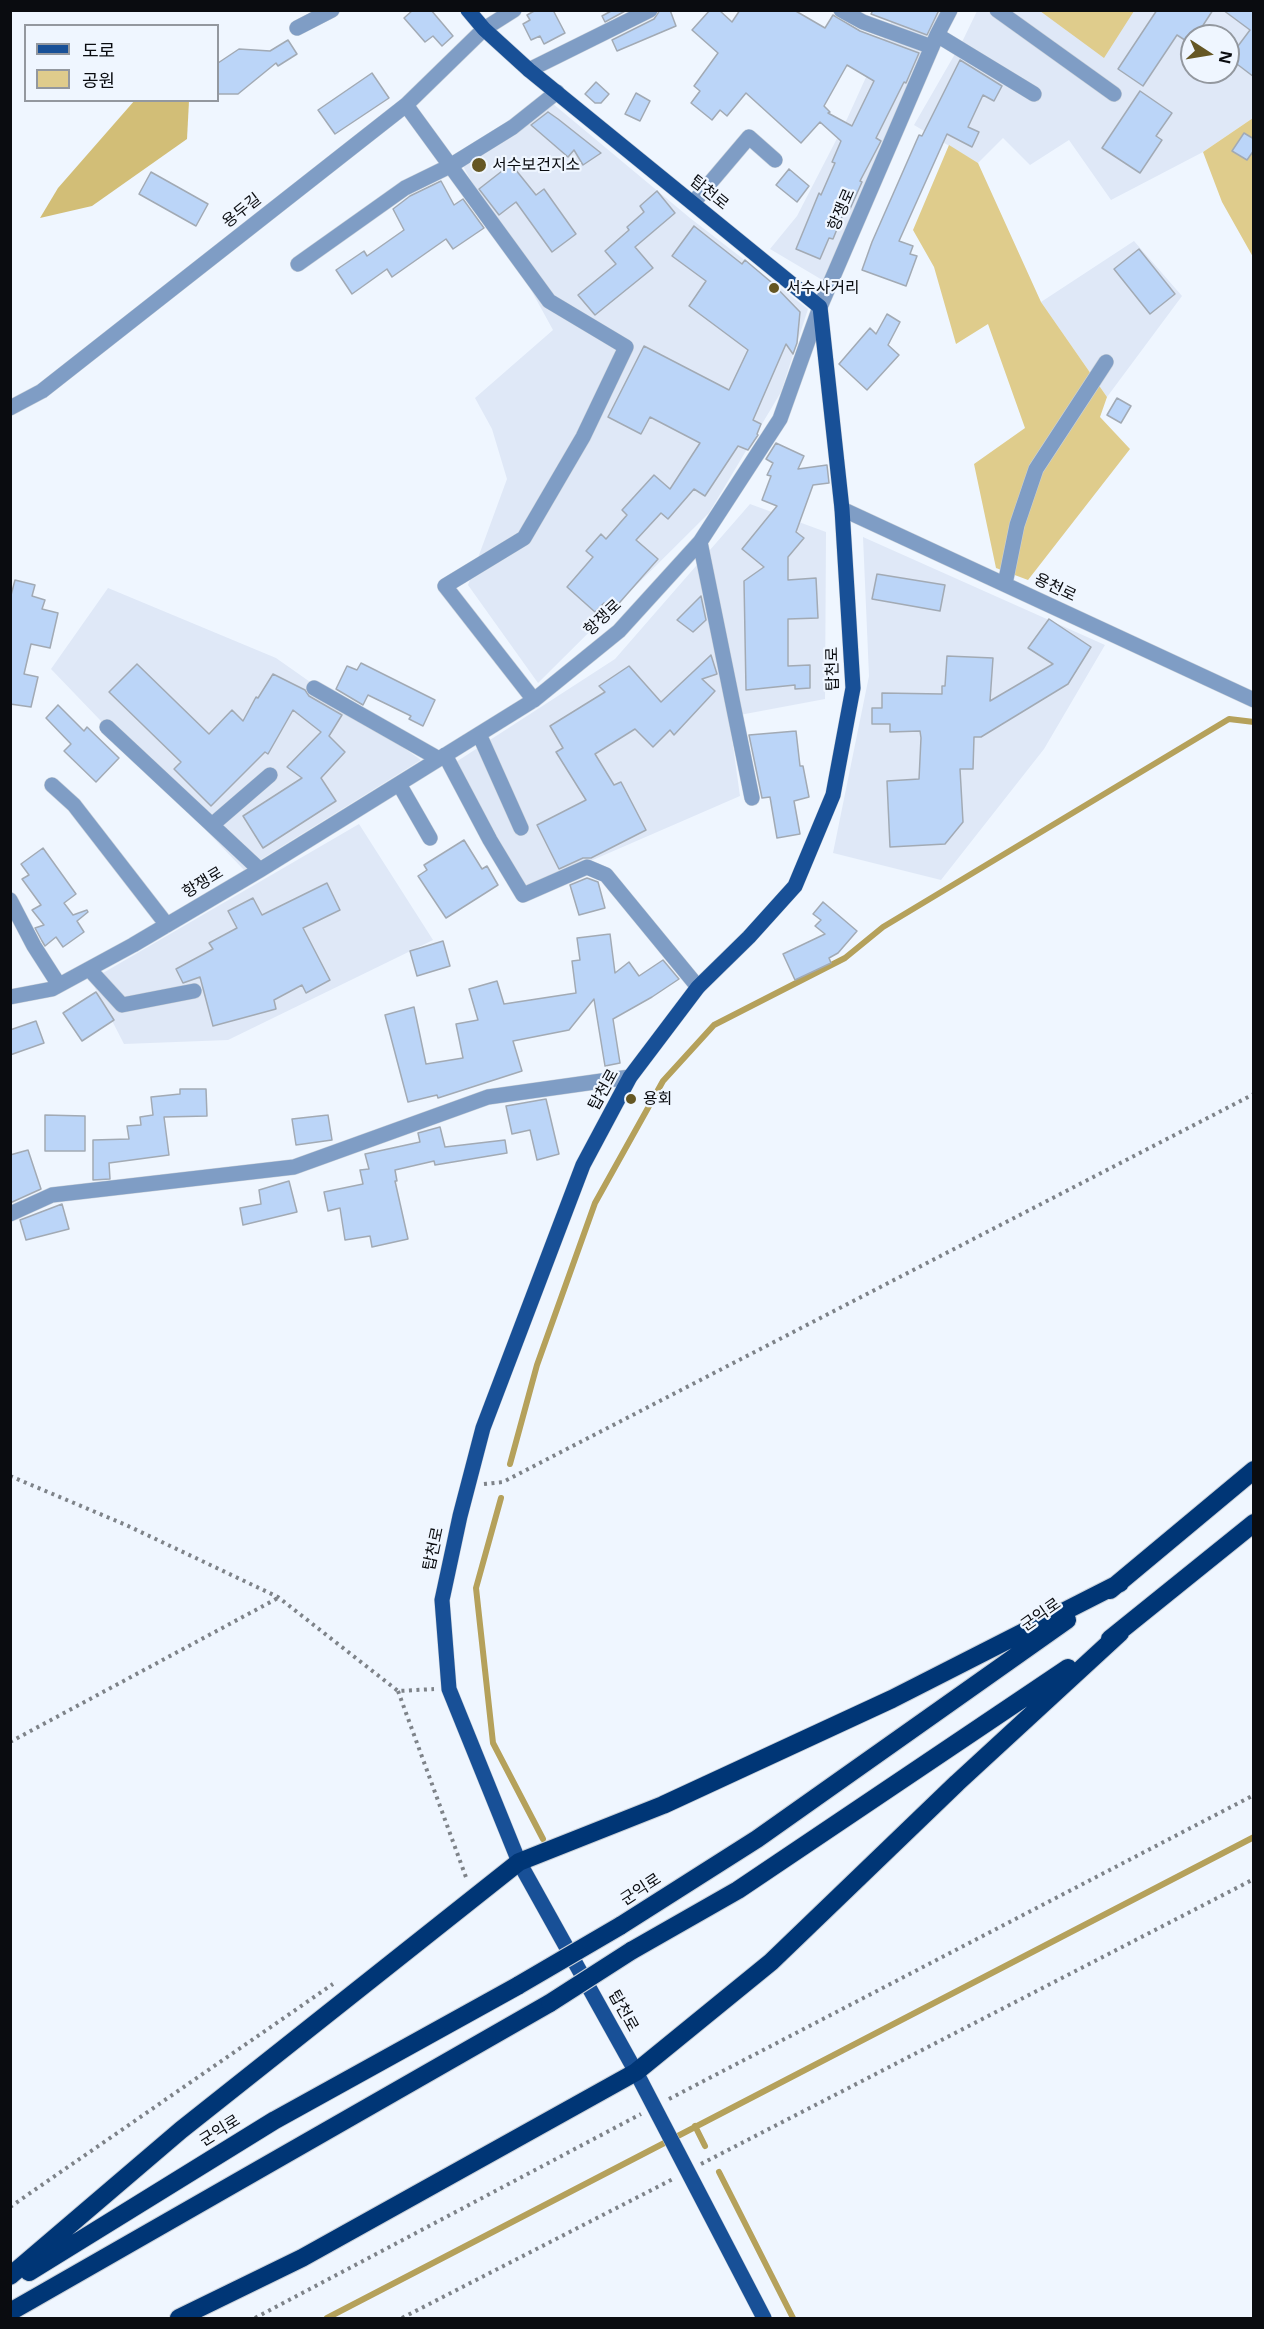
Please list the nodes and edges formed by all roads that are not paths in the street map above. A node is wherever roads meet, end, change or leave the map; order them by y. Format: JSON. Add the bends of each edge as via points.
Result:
{"nodes":[{"id":1,"x":332,"y":10,"type":"edge"},
{"id":2,"x":468,"y":10,"type":"edge"},
{"id":3,"x":514,"y":10,"type":"edge"},
{"id":4,"x":650,"y":10,"type":"edge"},
{"id":5,"x":841,"y":10,"type":"edge"},
{"id":6,"x":950,"y":10,"type":"edge"},
{"id":7,"x":997,"y":10,"type":"edge"},
{"id":8,"x":297,"y":28,"type":"dead end"},
{"id":9,"x":484,"y":29,"type":"junction"},
{"id":10,"x":935,"y":41,"type":"junction"},
{"id":11,"x":529,"y":70,"type":"junction"},
{"id":12,"x":557,"y":92,"type":"junction"},
{"id":13,"x":1034,"y":94,"type":"dead end"},
{"id":14,"x":1114,"y":94,"type":"dead end"},
{"id":15,"x":406,"y":105,"type":"junction"},
{"id":16,"x":775,"y":160,"type":"dead end"},
{"id":17,"x":450,"y":166,"type":"junction"},
{"id":18,"x":693,"y":203,"type":"junction"},
{"id":19,"x":298,"y":264,"type":"dead end"},
{"id":20,"x":820,"y":306,"type":"junction"},
{"id":21,"x":1106,"y":362,"type":"dead end"},
{"id":22,"x":10,"y":408,"type":"edge"},
{"id":23,"x":842,"y":509,"type":"junction"},
{"id":24,"x":699,"y":542,"type":"junction"},
{"id":25,"x":1005,"y":584,"type":"junction"},
{"id":26,"x":314,"y":688,"type":"dead end"},
{"id":27,"x":534,"y":700,"type":"junction"},
{"id":28,"x":1254,"y":700,"type":"edge"},
{"id":29,"x":107,"y":726,"type":"dead end"},
{"id":30,"x":479,"y":734,"type":"junction"},
{"id":31,"x":442,"y":757,"type":"junction"},
{"id":32,"x":270,"y":775,"type":"dead end"},
{"id":33,"x":399,"y":784,"type":"junction"},
{"id":34,"x":52,"y":785,"type":"dead end"},
{"id":35,"x":752,"y":798,"type":"dead end"},
{"id":36,"x":212,"y":825,"type":"junction"},
{"id":37,"x":521,"y":828,"type":"dead end"},
{"id":38,"x":430,"y":838,"type":"dead end"},
{"id":39,"x":260,"y":870,"type":"junction"},
{"id":40,"x":10,"y":900,"type":"edge"},
{"id":41,"x":167,"y":926,"type":"junction"},
{"id":42,"x":89,"y":969,"type":"junction"},
{"id":43,"x":59,"y":985,"type":"junction"},
{"id":44,"x":698,"y":987,"type":"junction"},
{"id":45,"x":194,"y":991,"type":"dead end"},
{"id":46,"x":10,"y":997,"type":"edge"},
{"id":47,"x":630,"y":1077,"type":"junction"},
{"id":48,"x":10,"y":1214,"type":"edge"},
{"id":49,"x":1254,"y":1470,"type":"edge"},
{"id":50,"x":1254,"y":1523,"type":"edge"},
{"id":51,"x":1120,"y":1583,"type":"junction"},
{"id":52,"x":1120,"y":1633,"type":"junction"},
{"id":53,"x":519,"y":1862,"type":"junction"},
{"id":54,"x":636,"y":2072,"type":"junction"},
{"id":55,"x":10,"y":2276,"type":"edge"},
{"id":56,"x":10,"y":2283,"type":"edge"},
{"id":57,"x":10,"y":2312,"type":"edge"},
{"id":58,"x":179,"y":2319,"type":"edge"},
{"id":59,"x":764,"y":2319,"type":"edge"}],
"edges":[{"from":1,"to":8,"type":"street"},
{"from":2,"to":9,"type":"main road","name":"탑천로"},
{"from":3,"to":9,"type":"street","name":"용두길"},
{"from":4,"to":11,"type":"street"},
{"from":5,"to":10,"type":"street","via":[[863,22]]},
{"from":6,"to":10,"type":"street","name":"항쟁로"},
{"from":7,"to":14,"type":"street"},
{"from":9,"to":11,"type":"main road","name":"탑천로"},
{"from":9,"to":15,"type":"street","name":"용두길"},
{"from":10,"to":13,"type":"street"},
{"from":10,"to":20,"type":"street","name":"항쟁로"},
{"from":11,"to":12,"type":"main road","name":"탑천로"},
{"from":12,"to":17,"type":"street","via":[[513,127]]},
{"from":12,"to":18,"type":"main road","name":"탑천로"},
{"from":15,"to":17,"type":"street"},
{"from":15,"to":22,"type":"street","name":"용두길","via":[[42,391]]},
{"from":16,"to":18,"type":"street","via":[[749,136]]},
{"from":17,"to":19,"type":"street","via":[[405,188]]},
{"from":17,"to":27,"type":"street","via":[[549,301],[626,347],[583,437],[524,538],[445,586]]},
{"from":18,"to":20,"type":"main road","name":"탑천로"},
{"from":20,"to":23,"type":"main road","name":"탑천로"},
{"from":20,"to":24,"type":"street","name":"항쟁로","via":[[780,418]]},
{"from":21,"to":25,"type":"street","via":[[1036,469],[1017,525]]},
{"from":23,"to":25,"type":"street","name":"용천로"},
{"from":23,"to":44,"type":"main road","name":"탑천로","via":[[853,688],[834,795],[795,886]]},
{"from":24,"to":27,"type":"street","name":"항쟁로","via":[[619,631]]},
{"from":24,"to":35,"type":"street"},
{"from":25,"to":28,"type":"street","name":"용천로"},
{"from":26,"to":31,"type":"street"},
{"from":27,"to":30,"type":"street","name":"항쟁로"},
{"from":29,"to":36,"type":"street"},
{"from":30,"to":31,"type":"street","name":"항쟁로"},
{"from":30,"to":37,"type":"street"},
{"from":31,"to":33,"type":"street","name":"항쟁로"},
{"from":31,"to":44,"type":"street","via":[[523,896],[587,867],[606,875]]},
{"from":32,"to":36,"type":"street"},
{"from":33,"to":38,"type":"street"},
{"from":33,"to":39,"type":"street","name":"항쟁로"},
{"from":34,"to":41,"type":"street","via":[[74,805]]},
{"from":36,"to":39,"type":"street"},
{"from":39,"to":41,"type":"street","name":"항쟁로"},
{"from":40,"to":43,"type":"street"},
{"from":41,"to":42,"type":"street","name":"항쟁로"},
{"from":42,"to":43,"type":"street","name":"항쟁로"},
{"from":42,"to":45,"type":"street","via":[[122,1005]]},
{"from":43,"to":46,"type":"street","name":"항쟁로"},
{"from":44,"to":47,"type":"main road","name":"탑천로"},
{"from":47,"to":48,"type":"street","via":[[488,1097],[294,1167],[52,1196]]},
{"from":47,"to":53,"type":"main road","name":"탑천로","via":[[583,1165],[483,1428],[442,1600],[449,1689]]},
{"from":49,"to":51,"type":"highway","name":"군익로"},
{"from":50,"to":52,"type":"highway"},
{"from":51,"to":53,"type":"highway","via":[[882,1704],[663,1805]]},
{"from":51,"to":56,"type":"highway","name":"군익로","bridge":true,"via":[[757,1839],[620,1926],[275,2120]]},
{"from":52,"to":54,"type":"highway","via":[[771,1962]]},
{"from":52,"to":57,"type":"highway","bridge":true,"via":[[738,1890],[550,2003]]},
{"from":53,"to":54,"type":"main road","name":"탑천로"},
{"from":53,"to":55,"type":"highway","via":[[181,2130]]},
{"from":54,"to":58,"type":"highway","via":[[302,2258]]},
{"from":54,"to":59,"type":"main road","name":"탑천로"}]}
